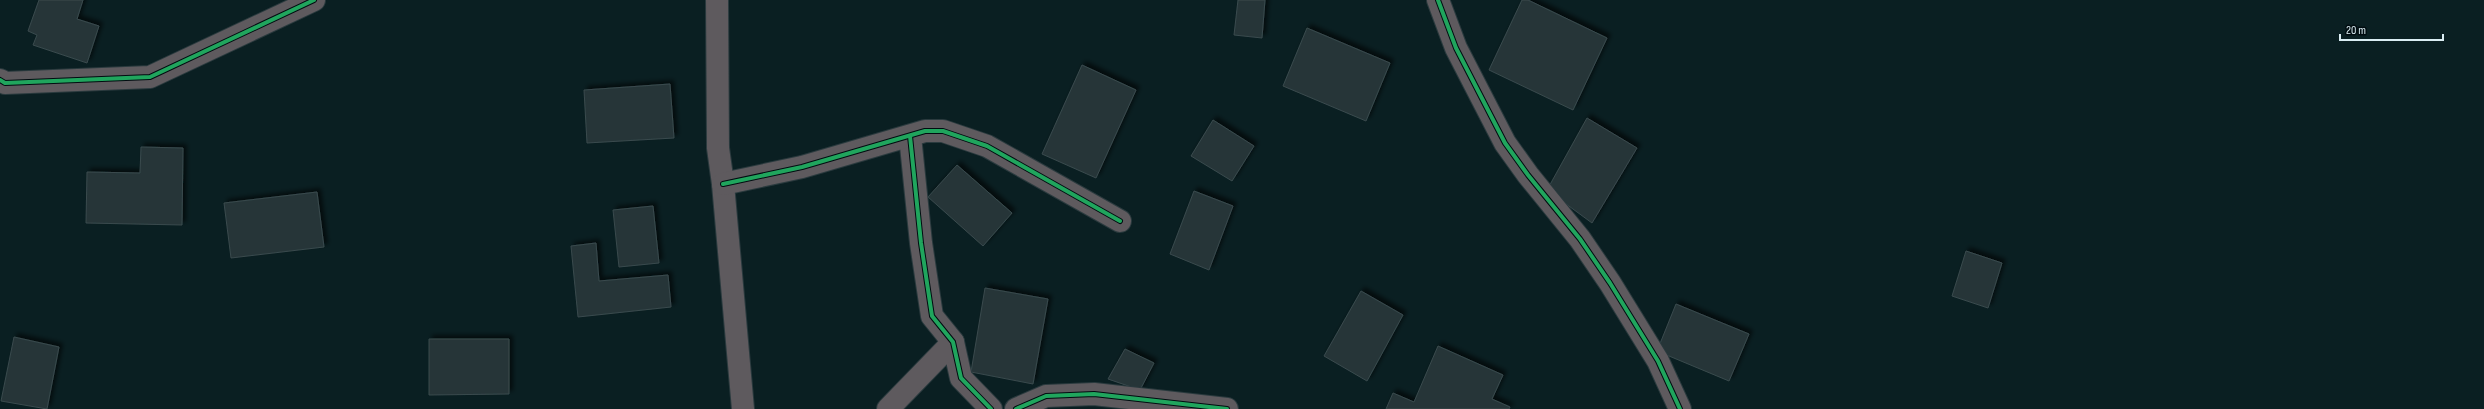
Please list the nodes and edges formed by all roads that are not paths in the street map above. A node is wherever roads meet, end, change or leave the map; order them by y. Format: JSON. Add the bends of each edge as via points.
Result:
{"nodes":[{"id":1,"x":314,"y":0,"type":"edge"},
{"id":2,"x":717,"y":0,"type":"edge"},
{"id":3,"x":1438,"y":0,"type":"edge"},
{"id":4,"x":0,"y":80,"type":"edge"},
{"id":5,"x":910,"y":136,"type":"junction"},
{"id":6,"x":723,"y":184,"type":"junction"},
{"id":7,"x":1120,"y":221,"type":"dead end"},
{"id":8,"x":953,"y":342,"type":"junction"},
{"id":9,"x":743,"y":409,"type":"edge"},
{"id":10,"x":888,"y":409,"type":"edge"},
{"id":11,"x":991,"y":409,"type":"edge"},
{"id":12,"x":1016,"y":409,"type":"edge"},
{"id":13,"x":1227,"y":409,"type":"edge"},
{"id":14,"x":1680,"y":409,"type":"edge"}],
"edges":[{"from":1,"to":4,"type":"street","via":[[150,77],[5,83]]},
{"from":2,"to":6,"type":"street","via":[[718,148]]},
{"from":3,"to":14,"type":"street","via":[[1456,48],[1505,143],[1528,176],[1580,239],[1610,283],[1658,361]]},
{"from":5,"to":6,"type":"street","via":[[802,167]]},
{"from":5,"to":7,"type":"street","via":[[943,131],[987,146]]},
{"from":5,"to":8,"type":"street","via":[[932,316]]},
{"from":6,"to":9,"type":"street"},
{"from":8,"to":10,"type":"street"},
{"from":8,"to":11,"type":"street","via":[[961,378]]},
{"from":12,"to":13,"type":"street","via":[[1046,396],[1094,394]]}]}
